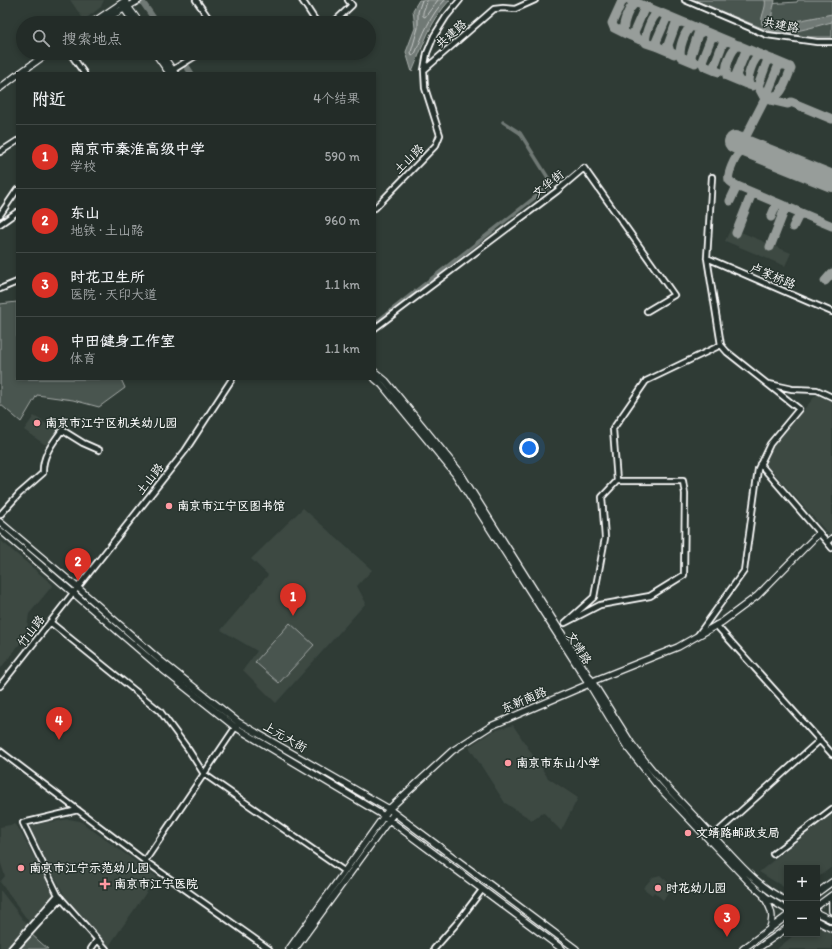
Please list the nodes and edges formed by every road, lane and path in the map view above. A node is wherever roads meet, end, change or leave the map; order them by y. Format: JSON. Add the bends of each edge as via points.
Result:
{"nodes":[{"id":1,"x":196,"y":0,"type":"edge"},
{"id":2,"x":302,"y":0,"type":"edge"},
{"id":3,"x":348,"y":0,"type":"edge"},
{"id":4,"x":460,"y":0,"type":"edge"},
{"id":5,"x":535,"y":0,"type":"edge"},
{"id":6,"x":685,"y":0,"type":"edge"},
{"id":7,"x":123,"y":1,"type":"edge"},
{"id":8,"x":138,"y":1,"type":"edge"},
{"id":9,"x":126,"y":8,"type":"junction"},
{"id":10,"x":102,"y":16,"type":"edge"},
{"id":11,"x":112,"y":16,"type":"edge"},
{"id":12,"x":130,"y":16,"type":"edge"},
{"id":13,"x":133,"y":16,"type":"edge"},
{"id":14,"x":207,"y":16,"type":"edge"},
{"id":15,"x":312,"y":16,"type":"edge"},
{"id":16,"x":340,"y":16,"type":"edge"},
{"id":17,"x":832,"y":42,"type":"edge"},
{"id":18,"x":38,"y":60,"type":"edge"},
{"id":19,"x":75,"y":60,"type":"edge"},
{"id":20,"x":161,"y":60,"type":"edge"},
{"id":21,"x":165,"y":60,"type":"edge"},
{"id":22,"x":189,"y":60,"type":"edge"},
{"id":23,"x":424,"y":70,"type":"junction"},
{"id":24,"x":21,"y":72,"type":"edge"},
{"id":25,"x":83,"y":72,"type":"edge"},
{"id":26,"x":171,"y":72,"type":"edge"},
{"id":27,"x":16,"y":76,"type":"edge"},
{"id":28,"x":0,"y":88,"type":"edge"},
{"id":29,"x":16,"y":142,"type":"edge"},
{"id":30,"x":0,"y":152,"type":"edge"},
{"id":31,"x":712,"y":177,"type":"dead end"},
{"id":32,"x":16,"y":191,"type":"edge"},
{"id":33,"x":376,"y":207,"type":"edge"},
{"id":34,"x":16,"y":213,"type":"edge"},
{"id":35,"x":0,"y":214,"type":"edge"},
{"id":36,"x":0,"y":224,"type":"edge"},
{"id":37,"x":707,"y":258,"type":"junction"},
{"id":38,"x":16,"y":282,"type":"edge"},
{"id":39,"x":0,"y":288,"type":"edge"},
{"id":40,"x":647,"y":311,"type":"dead end"},
{"id":41,"x":832,"y":312,"type":"edge"},
{"id":42,"x":376,"y":327,"type":"edge"},
{"id":43,"x":721,"y":345,"type":"junction"},
{"id":44,"x":376,"y":373,"type":"edge"},
{"id":45,"x":231,"y":380,"type":"edge"},
{"id":46,"x":376,"y":380,"type":"edge"},
{"id":47,"x":767,"y":384,"type":"junction"},
{"id":48,"x":832,"y":397,"type":"edge"},
{"id":49,"x":99,"y":450,"type":"dead end"},
{"id":50,"x":760,"y":464,"type":"junction"},
{"id":51,"x":617,"y":481,"type":"junction"},
{"id":52,"x":0,"y":515,"type":"edge"},
{"id":53,"x":0,"y":522,"type":"edge"},
{"id":54,"x":0,"y":530,"type":"edge"},
{"id":55,"x":820,"y":533,"type":"junction"},
{"id":56,"x":832,"y":538,"type":"edge"},
{"id":57,"x":827,"y":542,"type":"junction"},
{"id":58,"x":832,"y":548,"type":"edge"},
{"id":59,"x":77,"y":587,"type":"junction"},
{"id":60,"x":73,"y":592,"type":"junction"},
{"id":61,"x":50,"y":622,"type":"junction"},
{"id":62,"x":716,"y":625,"type":"junction"},
{"id":63,"x":697,"y":637,"type":"junction"},
{"id":64,"x":591,"y":683,"type":"junction"},
{"id":65,"x":0,"y":686,"type":"edge"},
{"id":66,"x":237,"y":725,"type":"junction"},
{"id":67,"x":820,"y":740,"type":"junction"},
{"id":68,"x":0,"y":751,"type":"edge"},
{"id":69,"x":832,"y":754,"type":"edge"},
{"id":70,"x":204,"y":774,"type":"junction"},
{"id":71,"x":832,"y":809,"type":"edge"},
{"id":72,"x":78,"y":810,"type":"junction"},
{"id":73,"x":391,"y":811,"type":"junction"},
{"id":74,"x":386,"y":817,"type":"junction"},
{"id":75,"x":714,"y":836,"type":"junction"},
{"id":76,"x":708,"y":840,"type":"junction"},
{"id":77,"x":773,"y":854,"type":"dead end"},
{"id":78,"x":145,"y":861,"type":"junction"},
{"id":79,"x":344,"y":871,"type":"junction"},
{"id":80,"x":832,"y":882,"type":"edge"},
{"id":81,"x":482,"y":890,"type":"junction"},
{"id":82,"x":759,"y":890,"type":"junction"},
{"id":83,"x":820,"y":891,"type":"edge"},
{"id":84,"x":832,"y":895,"type":"edge"},
{"id":85,"x":59,"y":896,"type":"junction"},
{"id":86,"x":832,"y":898,"type":"edge"},
{"id":87,"x":784,"y":899,"type":"edge"},
{"id":88,"x":820,"y":904,"type":"edge"},
{"id":89,"x":784,"y":908,"type":"edge"},
{"id":90,"x":832,"y":911,"type":"edge"},
{"id":91,"x":820,"y":914,"type":"edge"},
{"id":92,"x":784,"y":918,"type":"edge"},
{"id":93,"x":832,"y":920,"type":"edge"},
{"id":94,"x":820,"y":923,"type":"edge"},
{"id":95,"x":832,"y":929,"type":"edge"},
{"id":96,"x":768,"y":930,"type":"junction"},
{"id":97,"x":784,"y":930,"type":"edge"},
{"id":98,"x":98,"y":940,"type":"junction"},
{"id":99,"x":11,"y":949,"type":"edge"},
{"id":100,"x":16,"y":949,"type":"edge"},
{"id":101,"x":91,"y":949,"type":"edge"},
{"id":102,"x":106,"y":949,"type":"edge"},
{"id":103,"x":269,"y":949,"type":"edge"},
{"id":104,"x":289,"y":949,"type":"edge"},
{"id":105,"x":295,"y":949,"type":"edge"},
{"id":106,"x":434,"y":949,"type":"edge"},
{"id":107,"x":562,"y":949,"type":"edge"},
{"id":108,"x":576,"y":949,"type":"edge"},
{"id":109,"x":743,"y":949,"type":"edge"},
{"id":110,"x":757,"y":949,"type":"edge"}],
"edges":[{"from":1,"to":14,"type":"street"},
{"from":2,"to":15,"type":"street"},
{"from":3,"to":16,"type":"street","via":[[352,5]]},
{"from":4,"to":23,"type":"street","name":"土山路","via":[[434,36]]},
{"from":5,"to":23,"type":"street","name":"共建路","via":[[515,9],[494,9]]},
{"from":6,"to":17,"type":"street","name":"共建路","via":[[767,35]]},
{"from":7,"to":9,"type":"main road"},
{"from":7,"to":10,"type":"main road"},
{"from":8,"to":9,"type":"main road"},
{"from":9,"to":11,"type":"main road"},
{"from":9,"to":12,"type":"main road"},
{"from":9,"to":13,"type":"main road"},
{"from":18,"to":24,"type":"main road"},
{"from":19,"to":25,"type":"street"},
{"from":20,"to":26,"type":"main road"},
{"from":21,"to":26,"type":"main road"},
{"from":22,"to":26,"type":"street"},
{"from":23,"to":33,"type":"street","name":"土山路","via":[[425,88],[440,135],[436,145]]},
{"from":27,"to":28,"type":"main road"},
{"from":29,"to":30,"type":"street"},
{"from":31,"to":37,"type":"street"},
{"from":32,"to":35,"type":"street"},
{"from":34,"to":36,"type":"street"},
{"from":37,"to":41,"type":"street","name":"卢家桥路"},
{"from":37,"to":43,"type":"street"},
{"from":38,"to":39,"type":"street"},
{"from":40,"to":42,"type":"street","name":"文华街","via":[[674,295],[584,168],[551,196]]},
{"from":43,"to":47,"type":"street"},
{"from":43,"to":51,"type":"street","via":[[646,381],[613,429]]},
{"from":44,"to":64,"type":"main road","name":"文靖路","via":[[459,471]]},
{"from":45,"to":59,"type":"street","name":"土山路","via":[[185,451]]},
{"from":46,"to":64,"type":"main road","name":"文靖路","via":[[455,474]]},
{"from":47,"to":48,"type":"street","via":[[817,390]]},
{"from":47,"to":50,"type":"street","via":[[799,409],[770,444]]},
{"from":49,"to":52,"type":"street","via":[[62,430],[46,453],[42,465],[43,473]]},
{"from":50,"to":55,"type":"street"},
{"from":50,"to":63,"type":"street","via":[[744,571]]},
{"from":51,"to":51,"type":"street","via":[[602,497],[605,538],[594,597],[565,623],[600,605],[650,596],[684,575],[683,481]]},
{"from":53,"to":59,"type":"main road","name":"上元大街"},
{"from":54,"to":60,"type":"main road","name":"上元大街"},
{"from":55,"to":57,"type":"street"},
{"from":55,"to":62,"type":"main road","name":"东新南路","via":[[757,596]]},
{"from":56,"to":57,"type":"street"},
{"from":57,"to":58,"type":"street"},
{"from":59,"to":60,"type":"street","name":"竹山路"},
{"from":59,"to":66,"type":"main road","name":"上元大街"},
{"from":60,"to":61,"type":"street","name":"竹山路"},
{"from":60,"to":66,"type":"main road","name":"上元大街","via":[[157,665]]},
{"from":61,"to":65,"type":"street","name":"竹山路"},
{"from":61,"to":70,"type":"street","via":[[160,711]]},
{"from":62,"to":63,"type":"main road","name":"东新南路"},
{"from":62,"to":67,"type":"street"},
{"from":63,"to":64,"type":"main road","name":"东新南路"},
{"from":64,"to":73,"type":"main road","name":"东新南路","via":[[491,726],[452,751]]},
{"from":64,"to":75,"type":"main road","name":"文靖路","via":[[644,761]]},
{"from":64,"to":76,"type":"main road","name":"文靖路","via":[[640,765]]},
{"from":66,"to":70,"type":"street"},
{"from":66,"to":73,"type":"main road","name":"上元大街"},
{"from":66,"to":74,"type":"main road","name":"上元大街"},
{"from":67,"to":69,"type":"street"},
{"from":67,"to":75,"type":"street"},
{"from":68,"to":72,"type":"street"},
{"from":70,"to":78,"type":"street"},
{"from":70,"to":79,"type":"street"},
{"from":71,"to":77,"type":"street"},
{"from":72,"to":78,"type":"street"},
{"from":72,"to":85,"type":"street","via":[[23,823]]},
{"from":73,"to":74,"type":"main road","name":"东新南路"},
{"from":73,"to":108,"type":"main road","name":"上元大街"},
{"from":74,"to":79,"type":"main road","name":"东新南路"},
{"from":74,"to":81,"type":"main road","name":"上元大街"},
{"from":74,"to":105,"type":"main road","name":"东新南路"},
{"from":75,"to":76,"type":"street"},
{"from":75,"to":87,"type":"main road","name":"文靖路","via":[[754,878]]},
{"from":76,"to":82,"type":"main road","name":"文靖路"},
{"from":78,"to":103,"type":"street"},
{"from":79,"to":104,"type":"main road","name":"东新南路"},
{"from":80,"to":83,"type":"main road"},
{"from":81,"to":106,"type":"street"},
{"from":81,"to":107,"type":"main road","name":"上元大街"},
{"from":82,"to":89,"type":"main road","name":"文靖路"},
{"from":82,"to":96,"type":"main road","via":[[772,914]]},
{"from":84,"to":88,"type":"main road"},
{"from":85,"to":98,"type":"street"},
{"from":85,"to":99,"type":"street"},
{"from":85,"to":100,"type":"street"},
{"from":86,"to":90,"type":"main road"},
{"from":91,"to":93,"type":"main road"},
{"from":92,"to":96,"type":"main road"},
{"from":94,"to":95,"type":"main road"},
{"from":96,"to":109,"type":"main road"},
{"from":97,"to":110,"type":"main road"},
{"from":98,"to":101,"type":"street"},
{"from":98,"to":102,"type":"street"}]}
